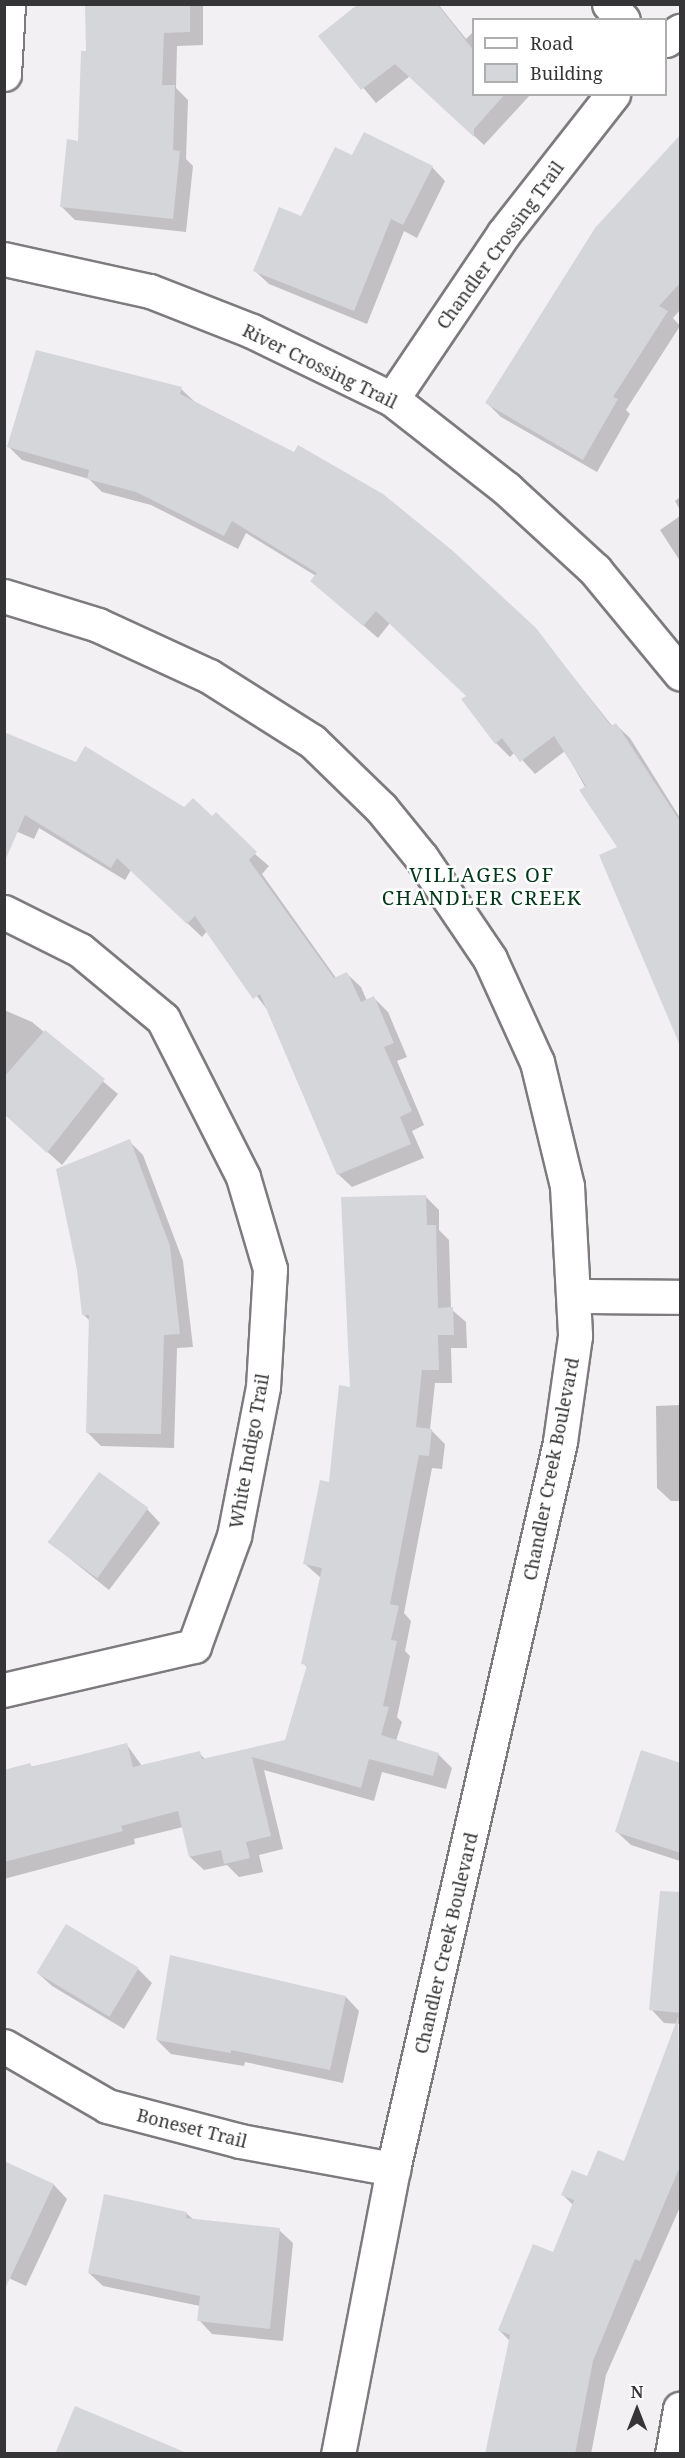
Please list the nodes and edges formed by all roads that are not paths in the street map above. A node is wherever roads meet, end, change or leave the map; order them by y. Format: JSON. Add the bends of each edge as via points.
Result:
{"nodes":[{"id":1,"x":8,"y":4,"type":"edge"},
{"id":2,"x":609,"y":4,"type":"edge"},
{"id":3,"x":620,"y":18,"type":"edge"},
{"id":4,"x":681,"y":31,"type":"edge"},
{"id":5,"x":667,"y":39,"type":"edge"},
{"id":6,"x":4,"y":74,"type":"edge"},
{"id":7,"x":611,"y":96,"type":"edge"},
{"id":8,"x":4,"y":259,"type":"edge"},
{"id":9,"x":392,"y":399,"type":"junction"},
{"id":10,"x":4,"y":596,"type":"edge"},
{"id":11,"x":681,"y":673,"type":"edge"},
{"id":12,"x":4,"y":912,"type":"edge"},
{"id":13,"x":575,"y":1296,"type":"junction"},
{"id":14,"x":681,"y":1297,"type":"edge"},
{"id":15,"x":4,"y":1690,"type":"edge"},
{"id":16,"x":4,"y":2046,"type":"edge"},
{"id":17,"x":393,"y":2169,"type":"junction"},
{"id":18,"x":681,"y":2409,"type":"edge"},
{"id":19,"x":338,"y":2454,"type":"edge"},
{"id":20,"x":672,"y":2454,"type":"edge"}],
"edges":[{"from":1,"to":6,"type":"street"},
{"from":2,"to":3,"type":"street"},
{"from":4,"to":5,"type":"street"},
{"from":7,"to":9,"type":"street","name":"Chandler Crossing Trail","via":[[504,233]]},
{"from":8,"to":9,"type":"street","name":"River Crossing Trail","via":[[150,291],[252,331]]},
{"from":9,"to":11,"type":"street","name":"River Crossing Trail","via":[[507,489],[595,570]]},
{"from":10,"to":13,"type":"street","name":"Chandler Creek Boulevard","via":[[98,625],[209,676],[312,741],[381,808],[421,857],[490,958],[537,1062],[567,1186]]},
{"from":12,"to":15,"type":"street","name":"White Indigo Trail","via":[[80,950],[163,1019],[243,1177],[270,1269],[263,1387],[234,1536],[194,1646]]},
{"from":13,"to":14,"type":"street"},
{"from":13,"to":17,"type":"street","name":"Chandler Creek Boulevard","via":[[571,1378],[548,1507]]},
{"from":16,"to":17,"type":"street","name":"Boneset Trail","via":[[107,2106],[240,2141]]},
{"from":17,"to":19,"type":"street","name":"Chandler Creek Boulevard"},
{"from":18,"to":20,"type":"street"}]}
